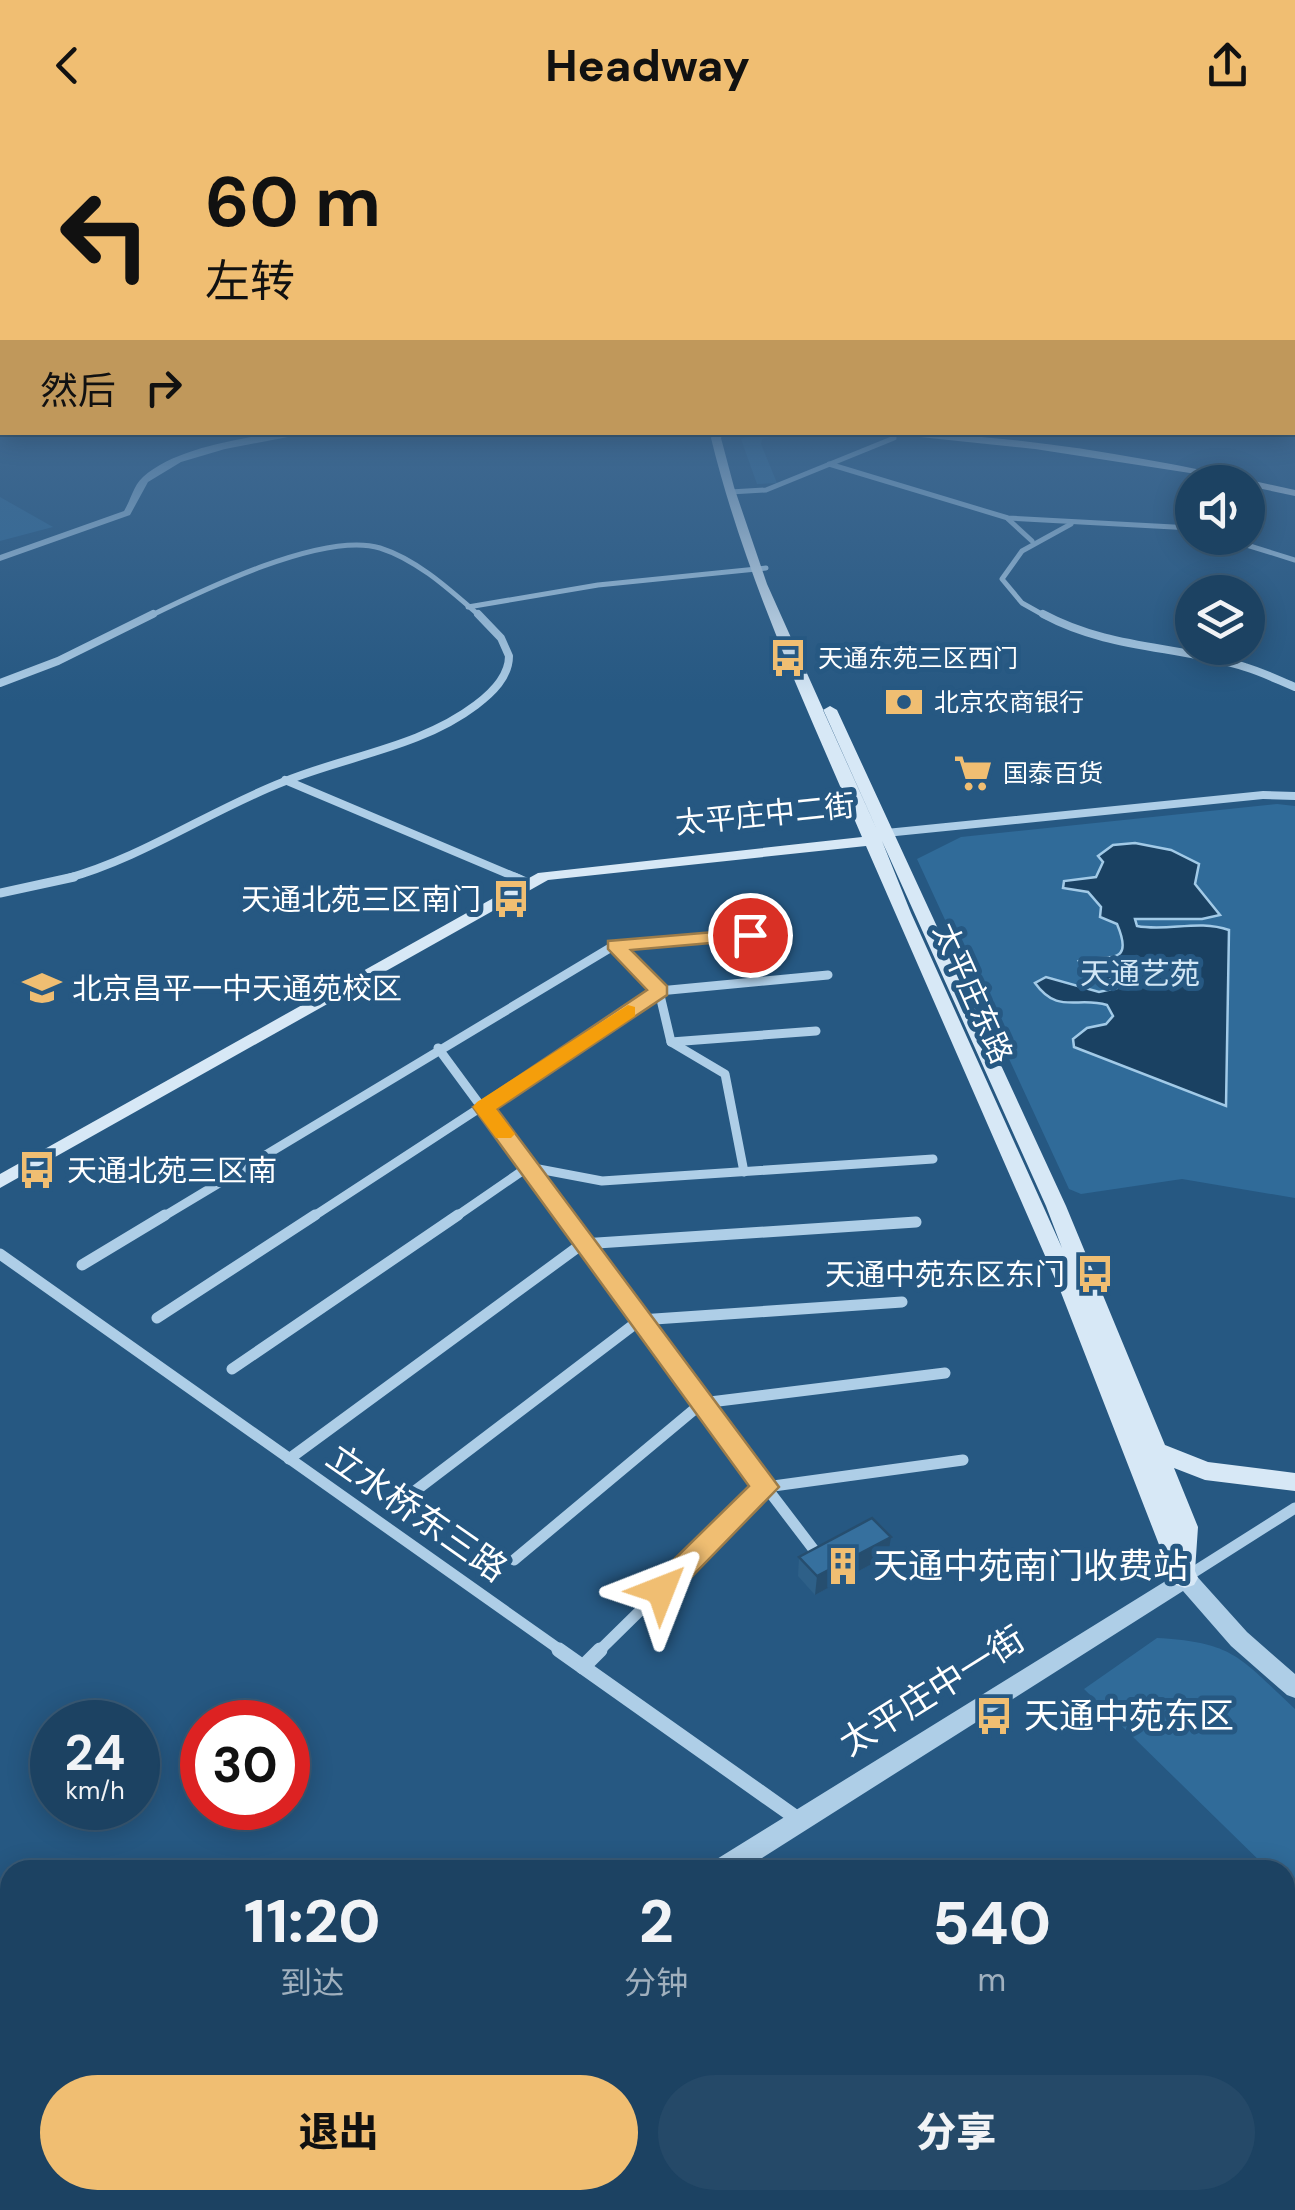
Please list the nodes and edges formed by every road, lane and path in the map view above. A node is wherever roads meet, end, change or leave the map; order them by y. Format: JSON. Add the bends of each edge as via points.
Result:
{"nodes":[{"id":1,"x":130,"y":508,"type":"edge"},
{"id":2,"x":741,"y":508,"type":"edge"},
{"id":3,"x":975,"y":508,"type":"edge"},
{"id":4,"x":1008,"y":518,"type":"junction"},
{"id":5,"x":1070,"y":524,"type":"junction"},
{"id":6,"x":1175,"y":526,"type":"edge"},
{"id":7,"x":1032,"y":541,"type":"junction"},
{"id":8,"x":1265,"y":551,"type":"edge"},
{"id":9,"x":0,"y":558,"type":"edge"},
{"id":10,"x":1295,"y":560,"type":"edge"},
{"id":11,"x":761,"y":568,"type":"junction"},
{"id":12,"x":468,"y":606,"type":"junction"},
{"id":13,"x":0,"y":683,"type":"edge"},
{"id":14,"x":1295,"y":687,"type":"edge"},
{"id":15,"x":285,"y":780,"type":"junction"},
{"id":16,"x":1295,"y":796,"type":"edge"},
{"id":17,"x":874,"y":836,"type":"junction"},
{"id":18,"x":522,"y":880,"type":"junction"},
{"id":19,"x":0,"y":893,"type":"edge"},
{"id":20,"x":783,"y":932,"type":"dead end"},
{"id":21,"x":615,"y":945,"type":"junction"},
{"id":22,"x":828,"y":976,"type":"dead end"},
{"id":23,"x":660,"y":990,"type":"junction"},
{"id":24,"x":816,"y":1031,"type":"dead end"},
{"id":25,"x":671,"y":1042,"type":"junction"},
{"id":26,"x":438,"y":1048,"type":"junction"},
{"id":27,"x":484,"y":1107,"type":"junction"},
{"id":28,"x":933,"y":1159,"type":"dead end"},
{"id":29,"x":0,"y":1167,"type":"edge"},
{"id":30,"x":528,"y":1168,"type":"junction"},
{"id":31,"x":744,"y":1172,"type":"junction"},
{"id":32,"x":0,"y":1182,"type":"edge"},
{"id":33,"x":916,"y":1222,"type":"dead end"},
{"id":34,"x":582,"y":1244,"type":"junction"},
{"id":35,"x":0,"y":1254,"type":"edge"},
{"id":36,"x":82,"y":1265,"type":"dead end"},
{"id":37,"x":902,"y":1302,"type":"dead end"},
{"id":38,"x":157,"y":1318,"type":"dead end"},
{"id":39,"x":640,"y":1320,"type":"junction"},
{"id":40,"x":232,"y":1369,"type":"dead end"},
{"id":41,"x":945,"y":1373,"type":"dead end"},
{"id":42,"x":702,"y":1403,"type":"junction"},
{"id":43,"x":1156,"y":1451,"type":"junction"},
{"id":44,"x":289,"y":1459,"type":"junction"},
{"id":45,"x":963,"y":1460,"type":"dead end"},
{"id":46,"x":1295,"y":1482,"type":"edge"},
{"id":47,"x":766,"y":1487,"type":"junction"},
{"id":48,"x":411,"y":1494,"type":"dead end"},
{"id":49,"x":1295,"y":1508,"type":"edge"},
{"id":50,"x":814,"y":1550,"type":"edge"},
{"id":51,"x":514,"y":1560,"type":"dead end"},
{"id":52,"x":1185,"y":1578,"type":"junction"},
{"id":53,"x":582,"y":1667,"type":"junction"},
{"id":54,"x":1295,"y":1688,"type":"edge"},
{"id":55,"x":799,"y":1820,"type":"junction"},
{"id":56,"x":737,"y":1860,"type":"edge"}],
"edges":[{"from":1,"to":9,"type":"street"},
{"from":2,"to":11,"type":"main road","name":"太平庄东路"},
{"from":3,"to":4,"type":"street"},
{"from":4,"to":5,"type":"street"},
{"from":4,"to":7,"type":"street"},
{"from":5,"to":6,"type":"street"},
{"from":5,"to":7,"type":"street"},
{"from":7,"to":14,"type":"street","via":[[1010,560],[1002,578],[1022,603],[1128,646],[1243,666]]},
{"from":8,"to":10,"type":"street"},
{"from":11,"to":12,"type":"street"},
{"from":11,"to":17,"type":"main road","name":"太平庄东路"},
{"from":12,"to":13,"type":"street","via":[[392,551],[351,544],[318,549],[233,579],[60,662]]},
{"from":12,"to":15,"type":"street","via":[[509,653],[504,677],[488,694],[406,742]]},
{"from":15,"to":18,"type":"street"},
{"from":15,"to":19,"type":"street","via":[[92,871],[47,887]]},
{"from":16,"to":17,"type":"street"},
{"from":17,"to":18,"type":"main road","name":"太平庄中二街"},
{"from":17,"to":43,"type":"main road","name":"太平庄东路","via":[[1056,1206]]},
{"from":17,"to":52,"type":"main road","name":"太平庄东路"},
{"from":18,"to":29,"type":"main road","name":"太平庄中二街"},
{"from":18,"to":32,"type":"main road","name":"太平庄中二街"},
{"from":20,"to":21,"type":"street"},
{"from":21,"to":23,"type":"street"},
{"from":21,"to":26,"type":"street"},
{"from":22,"to":23,"type":"street"},
{"from":23,"to":25,"type":"street"},
{"from":23,"to":27,"type":"street"},
{"from":24,"to":25,"type":"street"},
{"from":25,"to":31,"type":"street","via":[[725,1074]]},
{"from":26,"to":27,"type":"street"},
{"from":26,"to":36,"type":"street"},
{"from":27,"to":30,"type":"street"},
{"from":27,"to":38,"type":"street"},
{"from":28,"to":31,"type":"street"},
{"from":30,"to":31,"type":"street","via":[[602,1182]]},
{"from":30,"to":34,"type":"street"},
{"from":30,"to":40,"type":"street"},
{"from":33,"to":34,"type":"street"},
{"from":34,"to":39,"type":"street"},
{"from":34,"to":44,"type":"street"},
{"from":35,"to":44,"type":"street","name":"立水桥东三路"},
{"from":37,"to":39,"type":"street"},
{"from":39,"to":42,"type":"street"},
{"from":39,"to":48,"type":"street"},
{"from":41,"to":42,"type":"street"},
{"from":42,"to":47,"type":"street"},
{"from":42,"to":51,"type":"street"},
{"from":43,"to":46,"type":"main road","via":[[1205,1471]]},
{"from":43,"to":52,"type":"main road","name":"太平庄东路","via":[[1186,1528]]},
{"from":44,"to":53,"type":"street","name":"立水桥东三路"},
{"from":45,"to":47,"type":"street"},
{"from":47,"to":50,"type":"street"},
{"from":47,"to":53,"type":"street"},
{"from":49,"to":52,"type":"street"},
{"from":52,"to":54,"type":"street","name":"太平庄东路"},
{"from":52,"to":55,"type":"street","name":"太平庄中一街"},
{"from":53,"to":55,"type":"street","name":"立水桥东三路"},
{"from":55,"to":56,"type":"street","name":"太平庄中一街"}]}
